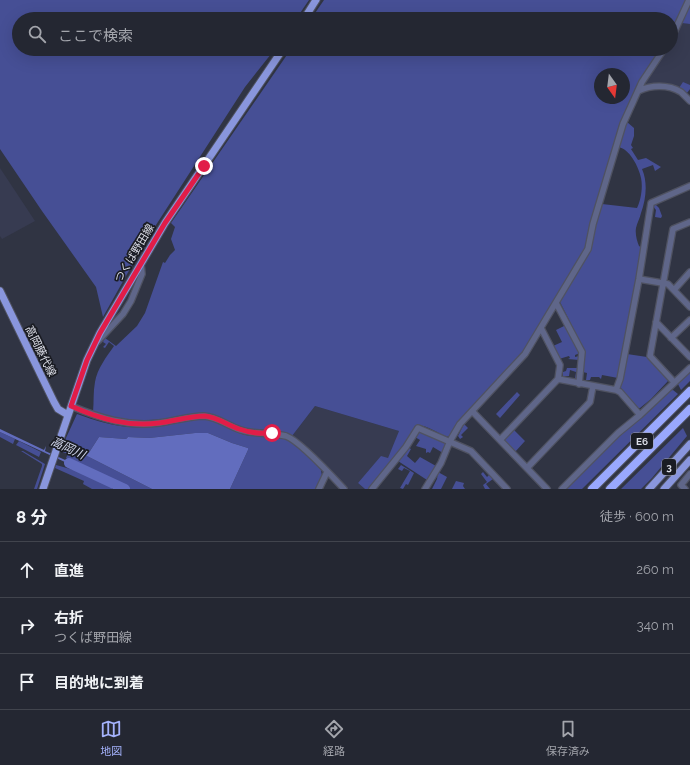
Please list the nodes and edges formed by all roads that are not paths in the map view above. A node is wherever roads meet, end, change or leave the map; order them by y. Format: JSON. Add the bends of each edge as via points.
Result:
{"nodes":[{"id":1,"x":316,"y":0,"type":"edge"},
{"id":2,"x":689,"y":0,"type":"edge"},
{"id":3,"x":308,"y":12,"type":"edge"},
{"id":4,"x":678,"y":24,"type":"edge"},
{"id":5,"x":278,"y":56,"type":"edge"},
{"id":6,"x":659,"y":56,"type":"edge"},
{"id":7,"x":638,"y":91,"type":"junction"},
{"id":8,"x":690,"y":101,"type":"edge"},
{"id":9,"x":690,"y":186,"type":"edge"},
{"id":10,"x":690,"y":222,"type":"edge"},
{"id":11,"x":141,"y":264,"type":"junction"},
{"id":12,"x":690,"y":272,"type":"edge"},
{"id":13,"x":639,"y":279,"type":"junction"},
{"id":14,"x":663,"y":284,"type":"junction"},
{"id":15,"x":674,"y":290,"type":"junction"},
{"id":16,"x":0,"y":291,"type":"edge"},
{"id":17,"x":556,"y":303,"type":"junction"},
{"id":18,"x":690,"y":307,"type":"edge"},
{"id":19,"x":690,"y":320,"type":"edge"},
{"id":20,"x":656,"y":322,"type":"junction"},
{"id":21,"x":541,"y":328,"type":"junction"},
{"id":22,"x":671,"y":338,"type":"junction"},
{"id":23,"x":93,"y":348,"type":"junction"},
{"id":24,"x":690,"y":357,"type":"edge"},
{"id":25,"x":690,"y":368,"type":"edge"},
{"id":26,"x":558,"y":380,"type":"junction"},
{"id":27,"x":674,"y":382,"type":"junction"},
{"id":28,"x":579,"y":384,"type":"junction"},
{"id":29,"x":593,"y":386,"type":"junction"},
{"id":30,"x":616,"y":390,"type":"junction"},
{"id":31,"x":690,"y":391,"type":"edge"},
{"id":32,"x":71,"y":406,"type":"junction"},
{"id":33,"x":690,"y":409,"type":"edge"},
{"id":34,"x":473,"y":412,"type":"junction"},
{"id":35,"x":68,"y":415,"type":"junction"},
{"id":36,"x":640,"y":415,"type":"junction"},
{"id":37,"x":500,"y":440,"type":"junction"},
{"id":38,"x":450,"y":441,"type":"junction"},
{"id":39,"x":690,"y":444,"type":"edge"},
{"id":40,"x":690,"y":460,"type":"edge"},
{"id":41,"x":527,"y":468,"type":"junction"},
{"id":42,"x":327,"y":472,"type":"junction"},
{"id":43,"x":690,"y":474,"type":"edge"},
{"id":44,"x":43,"y":489,"type":"edge"},
{"id":45,"x":318,"y":489,"type":"edge"},
{"id":46,"x":344,"y":489,"type":"edge"},
{"id":47,"x":372,"y":489,"type":"edge"},
{"id":48,"x":425,"y":489,"type":"edge"},
{"id":49,"x":508,"y":489,"type":"edge"},
{"id":50,"x":547,"y":489,"type":"edge"},
{"id":51,"x":562,"y":489,"type":"edge"},
{"id":52,"x":592,"y":489,"type":"edge"},
{"id":53,"x":610,"y":489,"type":"edge"},
{"id":54,"x":649,"y":489,"type":"edge"},
{"id":55,"x":664,"y":489,"type":"edge"},
{"id":56,"x":685,"y":489,"type":"edge"}],
"edges":[{"from":1,"to":3,"type":"main road"},
{"from":2,"to":4,"type":"street"},
{"from":5,"to":11,"type":"main road","name":"つくば野田線","via":[[165,223]]},
{"from":6,"to":7,"type":"street"},
{"from":7,"to":8,"type":"street","via":[[656,86],[669,87],[682,92]]},
{"from":7,"to":17,"type":"street","via":[[623,124],[588,249]]},
{"from":9,"to":13,"type":"street","via":[[651,203]]},
{"from":10,"to":14,"type":"street","via":[[673,230]]},
{"from":11,"to":23,"type":"main road","name":"つくば野田線"},
{"from":11,"to":23,"type":"street","via":[[142,274],[123,314]]},
{"from":12,"to":15,"type":"street"},
{"from":13,"to":14,"type":"street"},
{"from":13,"to":30,"type":"street"},
{"from":14,"to":15,"type":"street","via":[[668,284]]},
{"from":14,"to":20,"type":"street"},
{"from":15,"to":18,"type":"street"},
{"from":16,"to":35,"type":"main road","name":"高岡藤代線","via":[[54,402],[58,409]]},
{"from":17,"to":21,"type":"street"},
{"from":17,"to":28,"type":"street","via":[[582,352]]},
{"from":19,"to":22,"type":"street"},
{"from":20,"to":22,"type":"street"},
{"from":20,"to":27,"type":"street","via":[[650,356]]},
{"from":21,"to":26,"type":"street","via":[[560,365]]},
{"from":21,"to":34,"type":"street","via":[[525,354]]},
{"from":22,"to":24,"type":"street"},
{"from":23,"to":32,"type":"main road","name":"つくば野田線"},
{"from":25,"to":27,"type":"street"},
{"from":26,"to":28,"type":"street"},
{"from":26,"to":37,"type":"street"},
{"from":27,"to":36,"type":"street"},
{"from":28,"to":29,"type":"street"},
{"from":29,"to":30,"type":"street"},
{"from":29,"to":41,"type":"street","via":[[590,402]]},
{"from":30,"to":36,"type":"street"},
{"from":31,"to":52,"type":"highway","number":"E6"},
{"from":32,"to":35,"type":"main road","name":"つくば野田線"},
{"from":32,"to":42,"type":"street","via":[[108,420],[142,424],[205,416],[249,432],[286,436],[303,448]]},
{"from":33,"to":53,"type":"highway","number":"E6"},
{"from":34,"to":37,"type":"street"},
{"from":34,"to":38,"type":"street","via":[[460,424]]},
{"from":35,"to":44,"type":"main road","name":"つくば野田線"},
{"from":36,"to":51,"type":"street","via":[[618,433]]},
{"from":37,"to":41,"type":"street"},
{"from":38,"to":47,"type":"street","via":[[418,428]]},
{"from":38,"to":48,"type":"street","via":[[441,463]]},
{"from":38,"to":49,"type":"street","via":[[471,451]]},
{"from":39,"to":54,"type":"main road","number":"3"},
{"from":40,"to":55,"type":"main road","number":"3"},
{"from":41,"to":50,"type":"street"},
{"from":42,"to":45,"type":"street"},
{"from":42,"to":46,"type":"street"},
{"from":43,"to":56,"type":"street","via":[[681,485]]}]}
